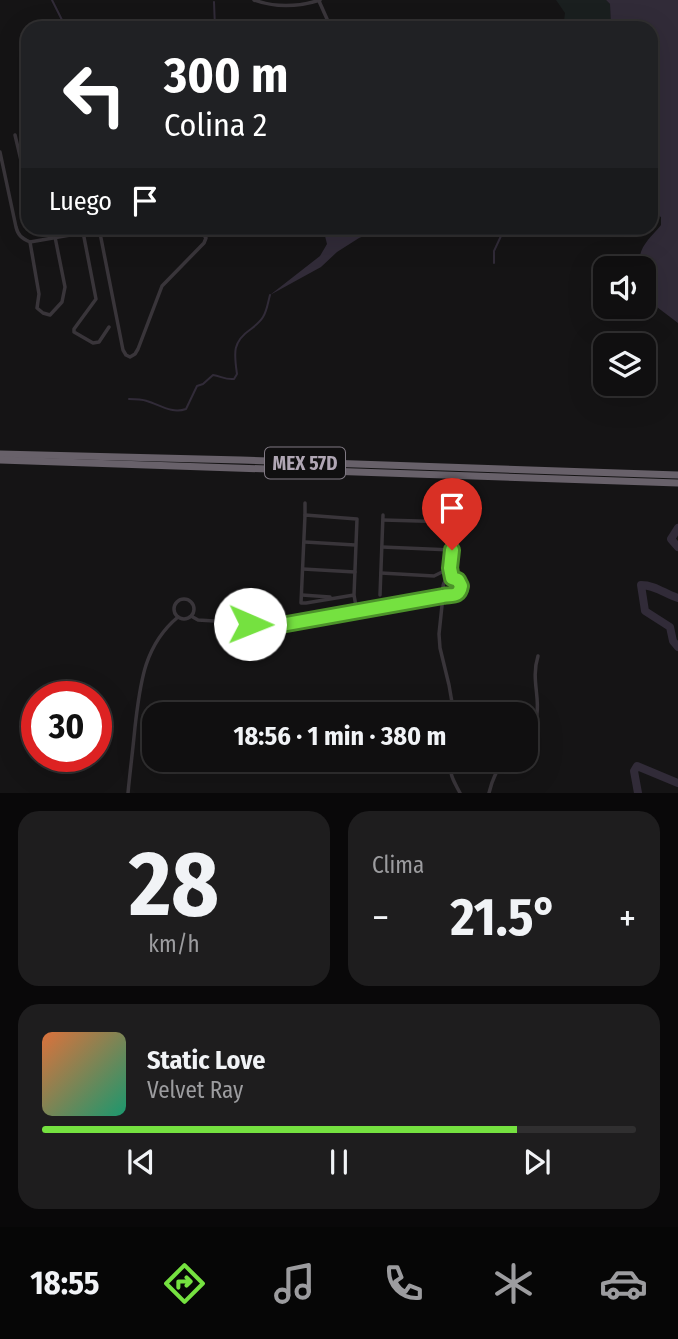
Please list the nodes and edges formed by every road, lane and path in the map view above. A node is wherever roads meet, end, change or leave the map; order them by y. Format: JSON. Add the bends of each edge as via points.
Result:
{"nodes":[{"id":1,"x":254,"y":0,"type":"edge"},
{"id":2,"x":316,"y":1,"type":"edge"},
{"id":3,"x":327,"y":21,"type":"edge"},
{"id":4,"x":15,"y":135,"type":"dead end"},
{"id":5,"x":0,"y":152,"type":"edge"},
{"id":6,"x":21,"y":160,"type":"edge"},
{"id":7,"x":39,"y":235,"type":"edge"},
{"id":8,"x":66,"y":235,"type":"edge"},
{"id":9,"x":84,"y":235,"type":"edge"},
{"id":10,"x":100,"y":235,"type":"edge"},
{"id":11,"x":204,"y":235,"type":"edge"},
{"id":12,"x":55,"y":237,"type":"junction"},
{"id":13,"x":40,"y":240,"type":"junction"},
{"id":14,"x":30,"y":242,"type":"junction"},
{"id":15,"x":109,"y":327,"type":"dead end"},
{"id":16,"x":0,"y":454,"type":"edge"},
{"id":17,"x":0,"y":460,"type":"edge"},
{"id":18,"x":678,"y":475,"type":"edge"},
{"id":19,"x":611,"y":477,"type":"junction"},
{"id":20,"x":678,"y":483,"type":"edge"},
{"id":21,"x":305,"y":503,"type":"dead end"},
{"id":22,"x":357,"y":512,"type":"dead end"},
{"id":23,"x":305,"y":514,"type":"junction"},
{"id":24,"x":455,"y":515,"type":"dead end"},
{"id":25,"x":357,"y":519,"type":"junction"},
{"id":26,"x":454,"y":522,"type":"junction"},
{"id":27,"x":304,"y":542,"type":"junction"},
{"id":28,"x":356,"y":545,"type":"junction"},
{"id":29,"x":382,"y":547,"type":"junction"},
{"id":30,"x":452,"y":550,"type":"junction"},
{"id":31,"x":450,"y":568,"type":"junction"},
{"id":32,"x":303,"y":569,"type":"junction"},
{"id":33,"x":355,"y":572,"type":"junction"},
{"id":34,"x":442,"y":572,"type":"junction"},
{"id":35,"x":381,"y":573,"type":"junction"},
{"id":36,"x":449,"y":579,"type":"junction"},
{"id":37,"x":302,"y":595,"type":"junction"},
{"id":38,"x":354,"y":595,"type":"junction"},
{"id":39,"x":380,"y":595,"type":"dead end"},
{"id":40,"x":446,"y":595,"type":"junction"},
{"id":41,"x":335,"y":597,"type":"junction"},
{"id":42,"x":357,"y":612,"type":"junction"},
{"id":43,"x":191,"y":616,"type":"junction"},
{"id":44,"x":178,"y":617,"type":"junction"},
{"id":45,"x":538,"y":656,"type":"dead end"},
{"id":46,"x":452,"y":702,"type":"edge"},
{"id":47,"x":537,"y":702,"type":"edge"},
{"id":48,"x":450,"y":772,"type":"edge"},
{"id":49,"x":496,"y":772,"type":"edge"},
{"id":50,"x":128,"y":793,"type":"edge"},
{"id":51,"x":460,"y":793,"type":"edge"},
{"id":52,"x":489,"y":793,"type":"edge"}],
"edges":[{"from":1,"to":2,"type":"street","via":[[276,6]]},
{"from":2,"to":3,"type":"street"},
{"from":4,"to":6,"type":"street"},
{"from":5,"to":14,"type":"street","via":[[18,234]]},
{"from":7,"to":13,"type":"street"},
{"from":8,"to":12,"type":"street"},
{"from":9,"to":15,"type":"street","via":[[96,299],[74,332],[93,343],[99,342]]},
{"from":10,"to":11,"type":"street","via":[[123,350],[130,357],[138,349],[162,286],[204,243]]},
{"from":12,"to":13,"type":"street"},
{"from":12,"to":14,"type":"street","via":[[65,287],[62,302],[50,315],[37,308]]},
{"from":13,"to":14,"type":"street"},
{"from":16,"to":19,"type":"highway","number":"MEX 57D"},
{"from":17,"to":19,"type":"highway","number":"MEX 57D"},
{"from":18,"to":19,"type":"highway","number":"MEX 57D"},
{"from":19,"to":20,"type":"highway","number":"MEX 57D"},
{"from":21,"to":23,"type":"street"},
{"from":22,"to":25,"type":"street"},
{"from":23,"to":25,"type":"street"},
{"from":23,"to":27,"type":"street"},
{"from":24,"to":26,"type":"street"},
{"from":25,"to":28,"type":"street"},
{"from":26,"to":29,"type":"street","via":[[383,517]]},
{"from":26,"to":30,"type":"street"},
{"from":27,"to":28,"type":"street"},
{"from":27,"to":32,"type":"street"},
{"from":28,"to":33,"type":"street"},
{"from":29,"to":30,"type":"street"},
{"from":29,"to":35,"type":"street"},
{"from":30,"to":31,"type":"street"},
{"from":31,"to":34,"type":"street"},
{"from":31,"to":36,"type":"street"},
{"from":32,"to":33,"type":"street"},
{"from":32,"to":37,"type":"street"},
{"from":33,"to":38,"type":"street"},
{"from":34,"to":35,"type":"street","via":[[434,576]]},
{"from":34,"to":36,"type":"street"},
{"from":35,"to":39,"type":"street"},
{"from":36,"to":40,"type":"street","via":[[443,587]]},
{"from":36,"to":40,"type":"street","via":[[458,580],[461,589],[455,596]]},
{"from":37,"to":41,"type":"street"},
{"from":37,"to":41,"type":"street","via":[[301,605]]},
{"from":38,"to":41,"type":"street"},
{"from":38,"to":42,"type":"street"},
{"from":40,"to":42,"type":"street"},
{"from":40,"to":46,"type":"street","via":[[439,641]]},
{"from":42,"to":43,"type":"street","via":[[281,625]]},
{"from":43,"to":44,"type":"street"},
{"from":43,"to":44,"type":"street","via":[[192,605],[183,599],[174,606]]},
{"from":44,"to":50,"type":"street","via":[[162,634],[145,665]]},
{"from":45,"to":47,"type":"street"},
{"from":48,"to":51,"type":"street"},
{"from":49,"to":52,"type":"street"}]}
